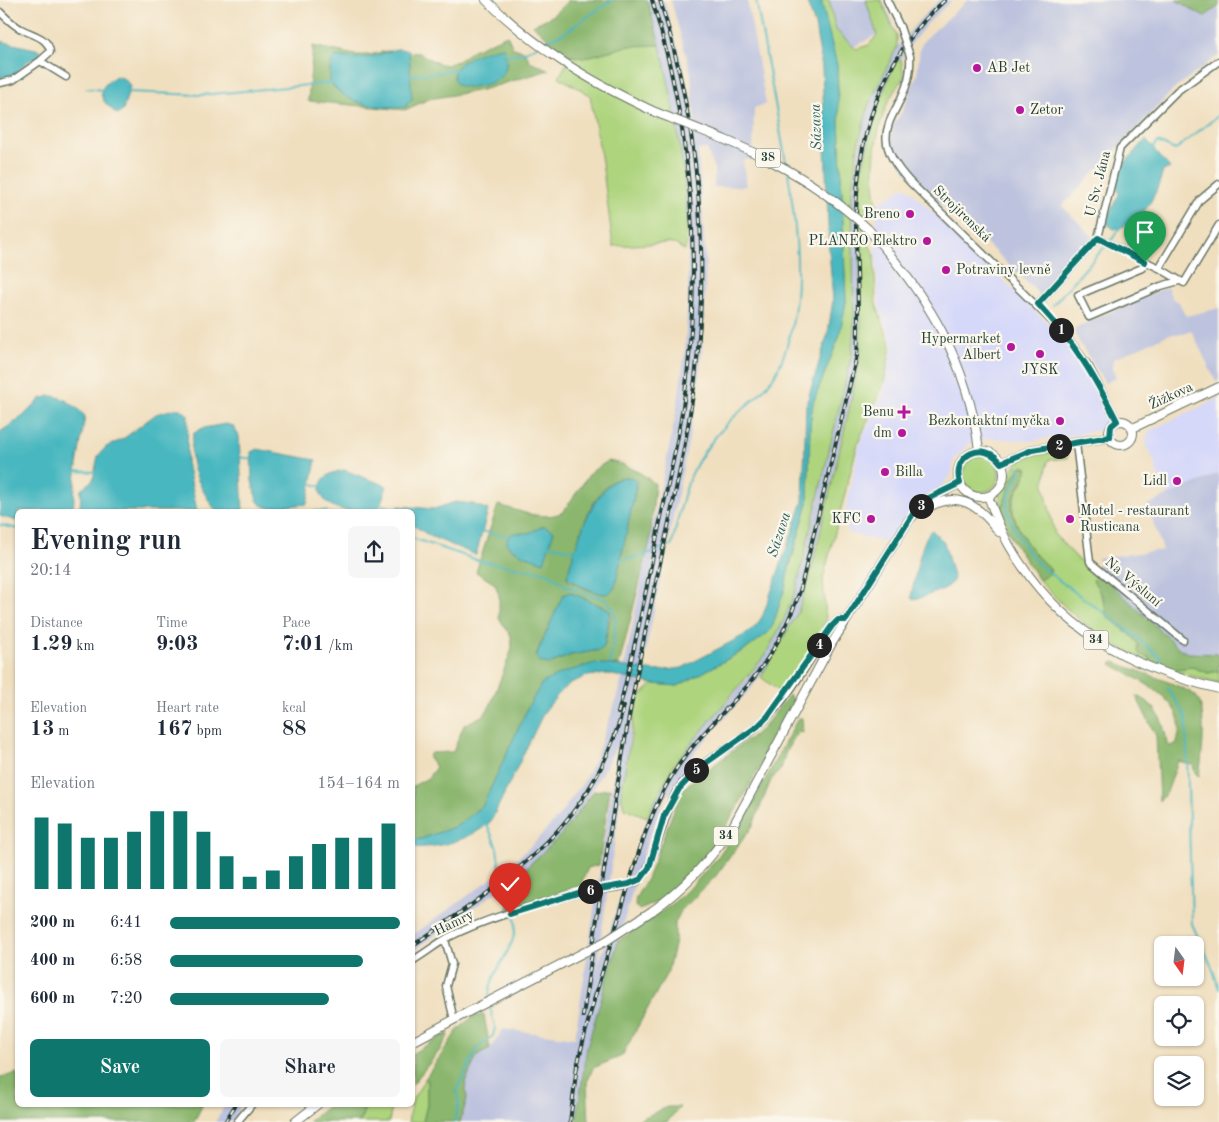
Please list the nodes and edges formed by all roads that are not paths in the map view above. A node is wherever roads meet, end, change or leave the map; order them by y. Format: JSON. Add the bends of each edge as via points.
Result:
{"nodes":[{"id":1,"x":486,"y":0,"type":"edge"},
{"id":2,"x":887,"y":0,"type":"edge"},
{"id":3,"x":0,"y":12,"type":"edge"},
{"id":4,"x":40,"y":61,"type":"junction"},
{"id":5,"x":1219,"y":61,"type":"edge"},
{"id":6,"x":66,"y":77,"type":"dead end"},
{"id":7,"x":0,"y":83,"type":"edge"},
{"id":8,"x":1219,"y":184,"type":"edge"},
{"id":9,"x":1219,"y":224,"type":"edge"},
{"id":10,"x":1098,"y":238,"type":"junction"},
{"id":11,"x":1145,"y":262,"type":"junction"},
{"id":12,"x":1160,"y":269,"type":"junction"},
{"id":13,"x":1180,"y":281,"type":"junction"},
{"id":14,"x":1161,"y":286,"type":"junction"},
{"id":15,"x":1038,"y":304,"type":"junction"},
{"id":16,"x":1219,"y":387,"type":"edge"},
{"id":17,"x":1117,"y":421,"type":"junction"},
{"id":18,"x":1133,"y":428,"type":"junction"},
{"id":19,"x":1110,"y":437,"type":"junction"},
{"id":20,"x":1076,"y":443,"type":"junction"},
{"id":21,"x":979,"y":450,"type":"junction"},
{"id":22,"x":1001,"y":463,"type":"junction"},
{"id":23,"x":960,"y":483,"type":"junction"},
{"id":24,"x":988,"y":496,"type":"junction"},
{"id":25,"x":909,"y":520,"type":"junction"},
{"id":26,"x":1008,"y":543,"type":"junction"},
{"id":27,"x":846,"y":620,"type":"junction"},
{"id":28,"x":1183,"y":640,"type":"dead end"},
{"id":29,"x":1219,"y":689,"type":"edge"},
{"id":30,"x":445,"y":940,"type":"junction"},
{"id":31,"x":415,"y":959,"type":"edge"},
{"id":32,"x":454,"y":1020,"type":"junction"},
{"id":33,"x":415,"y":1040,"type":"edge"},
{"id":34,"x":250,"y":1107,"type":"edge"},
{"id":35,"x":314,"y":1107,"type":"edge"},
{"id":36,"x":237,"y":1122,"type":"edge"},
{"id":37,"x":295,"y":1122,"type":"edge"}],
"edges":[{"from":1,"to":21,"type":"main road","number":"38","bridge":true,"via":[[544,51],[608,90],[736,144],[795,173],[822,190],[868,229],[920,292],[951,348],[970,400]]},
{"from":2,"to":15,"type":"street","name":"Strojírenská","bridge":true,"via":[[910,56],[906,87],[887,126],[892,158],[910,182]]},
{"from":3,"to":4,"type":"street","via":[[48,45],[50,52]]},
{"from":4,"to":6,"type":"street"},
{"from":4,"to":7,"type":"street","via":[[13,80]]},
{"from":5,"to":10,"type":"street","name":"U Sv. Jána","via":[[1177,91],[1120,148]]},
{"from":8,"to":12,"type":"street","via":[[1200,200]]},
{"from":9,"to":13,"type":"street","via":[[1184,283]]},
{"from":10,"to":11,"type":"street"},
{"from":10,"to":15,"type":"street","name":"U Sv. Jána"},
{"from":11,"to":12,"type":"street"},
{"from":11,"to":14,"type":"street","via":[[1142,268],[1078,295],[1089,317]]},
{"from":12,"to":13,"type":"street"},
{"from":12,"to":14,"type":"street"},
{"from":13,"to":14,"type":"street"},
{"from":15,"to":17,"type":"street","name":"Strojírenská","via":[[1085,361]]},
{"from":16,"to":18,"type":"main road","name":"Žižkova"},
{"from":17,"to":18,"type":"main road","via":[[1128,422]]},
{"from":17,"to":19,"type":"main road","via":[[1111,426]]},
{"from":18,"to":19,"type":"main road","name":"Žižkova","via":[[1134,435],[1127,443],[1117,444]]},
{"from":19,"to":20,"type":"main road","name":"Žižkova"},
{"from":20,"to":22,"type":"main road","name":"Žižkova","via":[[1032,450]]},
{"from":20,"to":28,"type":"street","name":"Na Výsluní","via":[[1090,562]]},
{"from":21,"to":22,"type":"main road","via":[[992,453]]},
{"from":21,"to":23,"type":"main road","via":[[961,462],[958,472]]},
{"from":22,"to":24,"type":"main road","via":[[1003,480],[996,492]]},
{"from":23,"to":24,"type":"main road","via":[[969,494]]},
{"from":23,"to":25,"type":"main road","via":[[929,498]]},
{"from":24,"to":26,"type":"main road","number":"34"},
{"from":25,"to":26,"type":"main road","number":"34","via":[[935,503],[964,501],[985,513]]},
{"from":25,"to":27,"type":"main road","number":"34"},
{"from":26,"to":29,"type":"main road","number":"34","via":[[1046,598],[1090,636],[1141,665]]},
{"from":27,"to":30,"type":"street","name":"Hamry","via":[[835,622],[768,716],[700,767],[679,789],[664,816],[645,875],[629,884],[581,892],[479,924]]},
{"from":27,"to":32,"type":"main road","number":"34","bridge":true,"via":[[722,843],[688,882],[652,911],[606,941]]},
{"from":30,"to":31,"type":"street","name":"Hamry"},
{"from":30,"to":32,"type":"street","via":[[452,964],[446,986]]},
{"from":32,"to":33,"type":"main road","number":"34"},
{"from":34,"to":36,"type":"street"},
{"from":35,"to":37,"type":"main road"}]}
